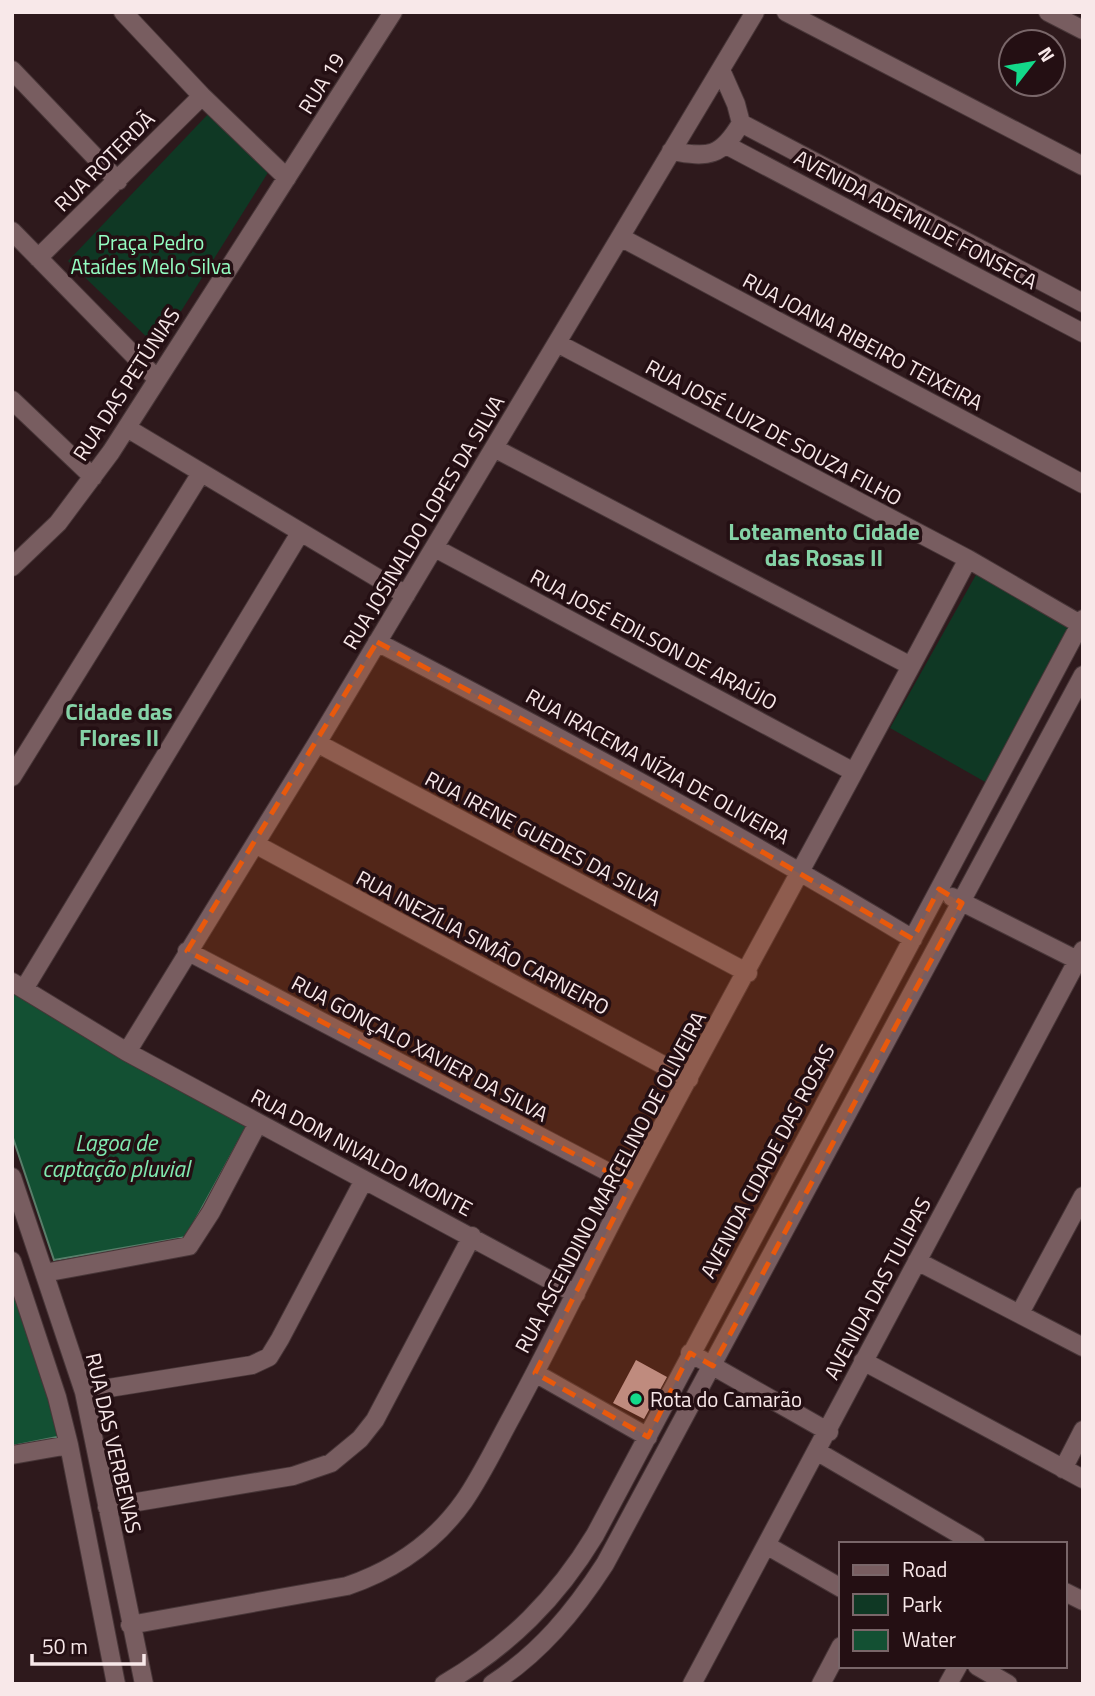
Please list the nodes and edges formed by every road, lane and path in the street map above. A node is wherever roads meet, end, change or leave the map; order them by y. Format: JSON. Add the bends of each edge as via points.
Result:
{"nodes":[{"id":1,"x":123,"y":12,"type":"edge"},
{"id":2,"x":393,"y":12,"type":"edge"},
{"id":3,"x":755,"y":12,"type":"edge"},
{"id":4,"x":786,"y":12,"type":"edge"},
{"id":5,"x":1048,"y":12,"type":"edge"},
{"id":6,"x":1083,"y":30,"type":"edge"},
{"id":7,"x":12,"y":70,"type":"edge"},
{"id":8,"x":721,"y":70,"type":"junction"},
{"id":9,"x":202,"y":96,"type":"junction"},
{"id":10,"x":741,"y":123,"type":"junction"},
{"id":11,"x":728,"y":146,"type":"junction"},
{"id":12,"x":671,"y":151,"type":"junction"},
{"id":13,"x":1083,"y":166,"type":"edge"},
{"id":14,"x":287,"y":178,"type":"junction"},
{"id":15,"x":118,"y":181,"type":"junction"},
{"id":16,"x":12,"y":231,"type":"edge"},
{"id":17,"x":622,"y":238,"type":"junction"},
{"id":18,"x":38,"y":258,"type":"junction"},
{"id":19,"x":1083,"y":303,"type":"edge"},
{"id":20,"x":1083,"y":333,"type":"edge"},
{"id":21,"x":557,"y":342,"type":"junction"},
{"id":22,"x":157,"y":379,"type":"junction"},
{"id":23,"x":12,"y":400,"type":"edge"},
{"id":24,"x":127,"y":428,"type":"junction"},
{"id":25,"x":494,"y":448,"type":"junction"},
{"id":26,"x":201,"y":473,"type":"junction"},
{"id":27,"x":93,"y":477,"type":"junction"},
{"id":28,"x":1083,"y":484,"type":"edge"},
{"id":29,"x":300,"y":533,"type":"junction"},
{"id":30,"x":435,"y":548,"type":"junction"},
{"id":31,"x":968,"y":559,"type":"junction"},
{"id":32,"x":12,"y":567,"type":"edge"},
{"id":33,"x":406,"y":595,"type":"junction"},
{"id":34,"x":1081,"y":622,"type":"edge"},
{"id":35,"x":377,"y":642,"type":"junction"},
{"id":36,"x":911,"y":666,"type":"junction"},
{"id":37,"x":1083,"y":676,"type":"edge"},
{"id":38,"x":317,"y":743,"type":"junction"},
{"id":39,"x":852,"y":771,"type":"junction"},
{"id":40,"x":12,"y":778,"type":"edge"},
{"id":41,"x":255,"y":844,"type":"junction"},
{"id":42,"x":801,"y":871,"type":"junction"},
{"id":43,"x":939,"y":890,"type":"junction"},
{"id":44,"x":962,"y":903,"type":"junction"},
{"id":45,"x":913,"y":939,"type":"junction"},
{"id":46,"x":187,"y":951,"type":"junction"},
{"id":47,"x":1080,"y":955,"type":"edge"},
{"id":48,"x":748,"y":973,"type":"junction"},
{"id":49,"x":18,"y":986,"type":"edge"},
{"id":50,"x":127,"y":1052,"type":"junction"},
{"id":51,"x":689,"y":1079,"type":"junction"},
{"id":52,"x":258,"y":1123,"type":"junction"},
{"id":53,"x":12,"y":1177,"type":"edge"},
{"id":54,"x":364,"y":1180,"type":"junction"},
{"id":55,"x":631,"y":1184,"type":"junction"},
{"id":56,"x":1083,"y":1196,"type":"edge"},
{"id":57,"x":472,"y":1236,"type":"junction"},
{"id":58,"x":12,"y":1261,"type":"edge"},
{"id":59,"x":916,"y":1261,"type":"junction"},
{"id":60,"x":44,"y":1273,"type":"junction"},
{"id":61,"x":576,"y":1294,"type":"junction"},
{"id":62,"x":1020,"y":1313,"type":"junction"},
{"id":63,"x":1083,"y":1347,"type":"edge"},
{"id":64,"x":690,"y":1353,"type":"junction"},
{"id":65,"x":863,"y":1361,"type":"junction"},
{"id":66,"x":713,"y":1366,"type":"junction"},
{"id":67,"x":535,"y":1373,"type":"junction"},
{"id":68,"x":84,"y":1392,"type":"junction"},
{"id":69,"x":1083,"y":1430,"type":"edge"},
{"id":70,"x":829,"y":1432,"type":"junction"},
{"id":71,"x":648,"y":1437,"type":"junction"},
{"id":72,"x":69,"y":1445,"type":"junction"},
{"id":73,"x":818,"y":1452,"type":"junction"},
{"id":74,"x":12,"y":1455,"type":"edge"},
{"id":75,"x":1063,"y":1469,"type":"junction"},
{"id":76,"x":1083,"y":1479,"type":"edge"},
{"id":77,"x":107,"y":1507,"type":"junction"},
{"id":78,"x":973,"y":1542,"type":"edge"},
{"id":79,"x":766,"y":1545,"type":"junction"},
{"id":80,"x":839,"y":1587,"type":"edge"},
{"id":81,"x":1067,"y":1593,"type":"edge"},
{"id":82,"x":1083,"y":1601,"type":"edge"},
{"id":83,"x":130,"y":1625,"type":"junction"},
{"id":84,"x":839,"y":1650,"type":"edge"},
{"id":85,"x":957,"y":1668,"type":"edge"},
{"id":86,"x":980,"y":1668,"type":"edge"},
{"id":87,"x":116,"y":1684,"type":"edge"},
{"id":88,"x":144,"y":1684,"type":"edge"},
{"id":89,"x":444,"y":1684,"type":"edge"},
{"id":90,"x":492,"y":1684,"type":"edge"},
{"id":91,"x":692,"y":1684,"type":"edge"},
{"id":92,"x":821,"y":1684,"type":"edge"},
{"id":93,"x":948,"y":1684,"type":"edge"},
{"id":94,"x":1008,"y":1684,"type":"edge"}],
"edges":[{"from":1,"to":9,"type":"street"},
{"from":2,"to":14,"type":"street","name":"RUA 19"},
{"from":3,"to":8,"type":"street","name":"RUA JOSINALDO LOPES DA SILVA"},
{"from":4,"to":13,"type":"street"},
{"from":5,"to":6,"type":"street"},
{"from":7,"to":15,"type":"street"},
{"from":8,"to":10,"type":"street"},
{"from":8,"to":12,"type":"street","name":"RUA JOSINALDO LOPES DA SILVA"},
{"from":9,"to":14,"type":"street"},
{"from":9,"to":15,"type":"street","name":"RUA ROTERDÃ"},
{"from":10,"to":11,"type":"street"},
{"from":10,"to":19,"type":"street","name":"AVENIDA ADEMILDE FONSECA"},
{"from":11,"to":12,"type":"street","via":[[703,155]]},
{"from":11,"to":20,"type":"street","name":"AVENIDA ADEMILDE FONSECA"},
{"from":12,"to":17,"type":"street","name":"RUA JOSINALDO LOPES DA SILVA"},
{"from":14,"to":22,"type":"street","name":"RUA DAS PETÚNIAS"},
{"from":15,"to":18,"type":"street","name":"RUA ROTERDÃ"},
{"from":16,"to":18,"type":"street"},
{"from":17,"to":21,"type":"street","name":"RUA JOSINALDO LOPES DA SILVA"},
{"from":17,"to":28,"type":"street","name":"RUA JOANA RIBEIRO TEIXEIRA"},
{"from":18,"to":22,"type":"street"},
{"from":21,"to":25,"type":"street","name":"RUA JOSINALDO LOPES DA SILVA"},
{"from":21,"to":31,"type":"street","name":"RUA JOSÉ LUIZ DE SOUZA FILHO"},
{"from":22,"to":24,"type":"street","name":"RUA DAS PETÚNIAS"},
{"from":23,"to":27,"type":"street"},
{"from":24,"to":26,"type":"street"},
{"from":24,"to":27,"type":"street","name":"RUA DAS PETÚNIAS"},
{"from":25,"to":30,"type":"street","name":"RUA JOSINALDO LOPES DA SILVA"},
{"from":25,"to":36,"type":"street"},
{"from":26,"to":29,"type":"street"},
{"from":26,"to":40,"type":"street"},
{"from":27,"to":32,"type":"street","name":"RUA DAS PETÚNIAS","via":[[58,523]]},
{"from":29,"to":33,"type":"street"},
{"from":29,"to":49,"type":"street"},
{"from":30,"to":33,"type":"street","name":"RUA JOSINALDO LOPES DA SILVA"},
{"from":30,"to":39,"type":"street","name":"RUA JOSÉ EDILSON DE ARAÚJO"},
{"from":31,"to":34,"type":"street","name":"RUA JOSÉ LUIZ DE SOUZA FILHO"},
{"from":31,"to":36,"type":"street","name":"RUA ASCENDINO MARCELINO DE OLIVEIRA"},
{"from":33,"to":35,"type":"street","name":"RUA JOSINALDO LOPES DA SILVA"},
{"from":34,"to":43,"type":"street","name":"AVENIDA CIDADE DAS ROSAS"},
{"from":35,"to":38,"type":"street","name":"RUA JOSINALDO LOPES DA SILVA"},
{"from":35,"to":42,"type":"street","name":"RUA IRACEMA NÍZIA DE OLIVEIRA"},
{"from":36,"to":39,"type":"street","name":"RUA ASCENDINO MARCELINO DE OLIVEIRA"},
{"from":37,"to":44,"type":"street"},
{"from":38,"to":41,"type":"street","name":"RUA JOSINALDO LOPES DA SILVA"},
{"from":38,"to":48,"type":"street","name":"RUA IRENE GUEDES DA SILVA"},
{"from":39,"to":42,"type":"street","name":"RUA ASCENDINO MARCELINO DE OLIVEIRA"},
{"from":41,"to":46,"type":"street","name":"RUA JOSINALDO LOPES DA SILVA"},
{"from":41,"to":51,"type":"street","name":"RUA INEZÍLIA SIMÃO CARNEIRO"},
{"from":42,"to":45,"type":"street","name":"RUA IRACEMA NÍZIA DE OLIVEIRA"},
{"from":42,"to":48,"type":"street","name":"RUA ASCENDINO MARCELINO DE OLIVEIRA"},
{"from":43,"to":44,"type":"street"},
{"from":43,"to":45,"type":"street","name":"AVENIDA CIDADE DAS ROSAS"},
{"from":44,"to":47,"type":"street"},
{"from":44,"to":66,"type":"street"},
{"from":45,"to":64,"type":"street","name":"AVENIDA CIDADE DAS ROSAS"},
{"from":46,"to":50,"type":"street","name":"RUA JOSINALDO LOPES DA SILVA"},
{"from":46,"to":55,"type":"street","name":"RUA GONÇALO XAVIER DA SILVA"},
{"from":47,"to":59,"type":"street","name":"AVENIDA DAS TULIPAS"},
{"from":48,"to":51,"type":"street","name":"RUA ASCENDINO MARCELINO DE OLIVEIRA"},
{"from":49,"to":50,"type":"street","name":"RUA DOM NIVALDO MONTE"},
{"from":50,"to":52,"type":"street","name":"RUA DOM NIVALDO MONTE"},
{"from":51,"to":55,"type":"street","name":"RUA ASCENDINO MARCELINO DE OLIVEIRA"},
{"from":52,"to":54,"type":"street","name":"RUA DOM NIVALDO MONTE"},
{"from":52,"to":60,"type":"street","via":[[189,1246]]},
{"from":53,"to":60,"type":"street","name":"RUA DAS VERBENAS"},
{"from":54,"to":57,"type":"street","name":"RUA DOM NIVALDO MONTE"},
{"from":54,"to":68,"type":"street","via":[[266,1359]]},
{"from":55,"to":61,"type":"street","name":"RUA ASCENDINO MARCELINO DE OLIVEIRA"},
{"from":56,"to":62,"type":"street"},
{"from":57,"to":61,"type":"street","name":"RUA DOM NIVALDO MONTE"},
{"from":57,"to":77,"type":"street","via":[[375,1420],[343,1454],[320,1468],[293,1476]]},
{"from":58,"to":72,"type":"street","name":"RUA DAS VERBENAS"},
{"from":59,"to":62,"type":"street"},
{"from":59,"to":65,"type":"street","name":"AVENIDA DAS TULIPAS"},
{"from":60,"to":68,"type":"street","name":"RUA DAS VERBENAS"},
{"from":61,"to":67,"type":"street","name":"RUA ASCENDINO MARCELINO DE OLIVEIRA"},
{"from":62,"to":63,"type":"street"},
{"from":64,"to":66,"type":"street"},
{"from":64,"to":71,"type":"street","name":"AVENIDA CIDADE DAS ROSAS"},
{"from":65,"to":70,"type":"street","name":"AVENIDA DAS TULIPAS"},
{"from":65,"to":75,"type":"street"},
{"from":66,"to":70,"type":"street"},
{"from":66,"to":90,"type":"street","via":[[581,1602],[534,1652]]},
{"from":67,"to":71,"type":"street"},
{"from":67,"to":83,"type":"street","name":"RUA ASCENDINO MARCELINO DE OLIVEIRA","via":[[462,1503],[405,1559],[386,1571],[347,1586]]},
{"from":68,"to":77,"type":"street","name":"RUA DAS VERBENAS"},
{"from":69,"to":75,"type":"street"},
{"from":70,"to":73,"type":"street","name":"AVENIDA DAS TULIPAS"},
{"from":71,"to":89,"type":"street","name":"AVENIDA CIDADE DAS ROSAS","via":[[595,1535],[553,1596],[508,1641]]},
{"from":72,"to":74,"type":"street"},
{"from":72,"to":87,"type":"street","name":"RUA DAS VERBENAS"},
{"from":73,"to":78,"type":"street"},
{"from":73,"to":79,"type":"street","name":"AVENIDA DAS TULIPAS"},
{"from":75,"to":76,"type":"street"},
{"from":77,"to":83,"type":"street","name":"RUA DAS VERBENAS"},
{"from":79,"to":80,"type":"street"},
{"from":79,"to":91,"type":"street","name":"AVENIDA DAS TULIPAS"},
{"from":81,"to":82,"type":"street"},
{"from":83,"to":88,"type":"street","name":"RUA DAS VERBENAS"},
{"from":84,"to":92,"type":"street"},
{"from":85,"to":93,"type":"street"},
{"from":86,"to":94,"type":"street"}]}
